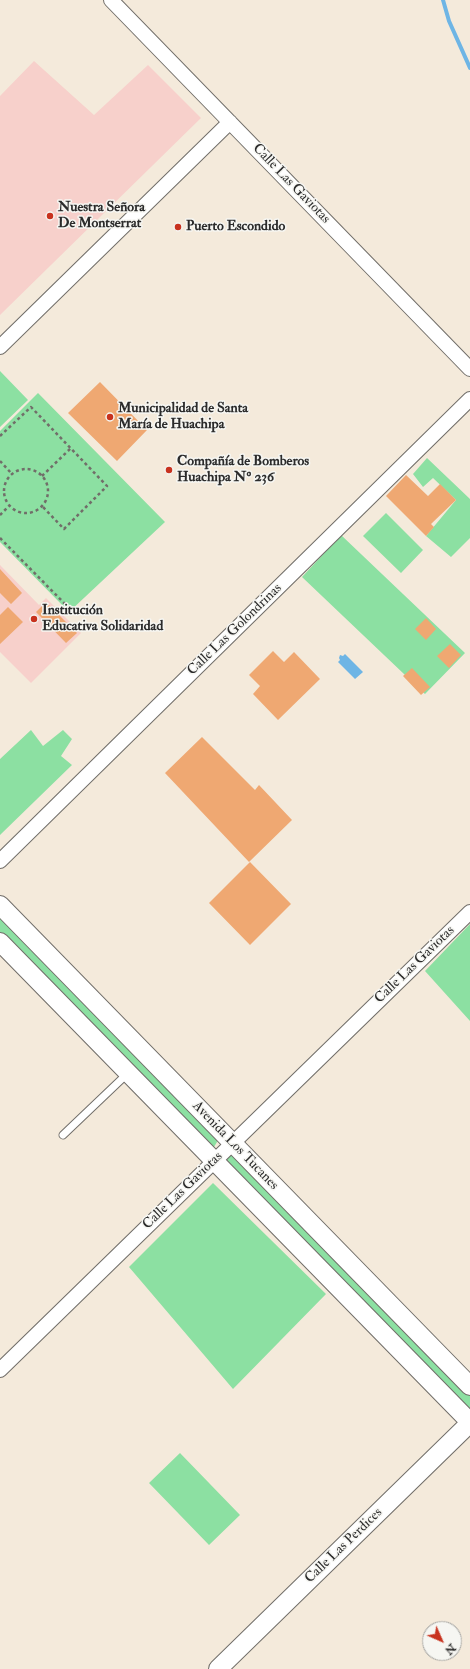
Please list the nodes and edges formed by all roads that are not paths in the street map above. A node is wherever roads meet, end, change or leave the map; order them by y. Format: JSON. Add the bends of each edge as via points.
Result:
{"nodes":[{"id":1,"x":111,"y":0,"type":"edge"},
{"id":2,"x":230,"y":122,"type":"junction"},
{"id":3,"x":0,"y":347,"type":"edge"},
{"id":4,"x":470,"y":369,"type":"edge"},
{"id":5,"x":470,"y":399,"type":"edge"},
{"id":6,"x":0,"y":861,"type":"edge"},
{"id":7,"x":0,"y":905,"type":"edge"},
{"id":8,"x":470,"y":912,"type":"edge"},
{"id":9,"x":0,"y":942,"type":"edge"},
{"id":10,"x":127,"y":1073,"type":"junction"},
{"id":11,"x":62,"y":1135,"type":"dead end"},
{"id":12,"x":232,"y":1143,"type":"junction"},
{"id":13,"x":213,"y":1161,"type":"junction"},
{"id":14,"x":0,"y":1370,"type":"edge"},
{"id":15,"x":470,"y":1386,"type":"edge"},
{"id":16,"x":470,"y":1422,"type":"edge"},
{"id":17,"x":218,"y":1669,"type":"edge"}],
"edges":[{"from":1,"to":2,"type":"street","name":"Calle Las Gaviotas"},
{"from":2,"to":3,"type":"street"},
{"from":2,"to":4,"type":"street","name":"Calle Las Gaviotas"},
{"from":5,"to":6,"type":"street","name":"Calle Las Golondrinas"},
{"from":7,"to":12,"type":"street","name":"Avenida Los Tucanes"},
{"from":8,"to":12,"type":"street","name":"Calle Las Gaviotas"},
{"from":9,"to":10,"type":"street","name":"Avenida Los Tucanes"},
{"from":10,"to":11,"type":"lane"},
{"from":10,"to":13,"type":"street","name":"Avenida Los Tucanes"},
{"from":12,"to":13,"type":"street","name":"Calle Las Gaviotas"},
{"from":12,"to":15,"type":"street","name":"Avenida Los Tucanes"},
{"from":13,"to":14,"type":"street","name":"Calle Las Gaviotas"},
{"from":13,"to":16,"type":"street","name":"Avenida Los Tucanes"},
{"from":16,"to":17,"type":"street","name":"Calle Las Perdices"}]}
